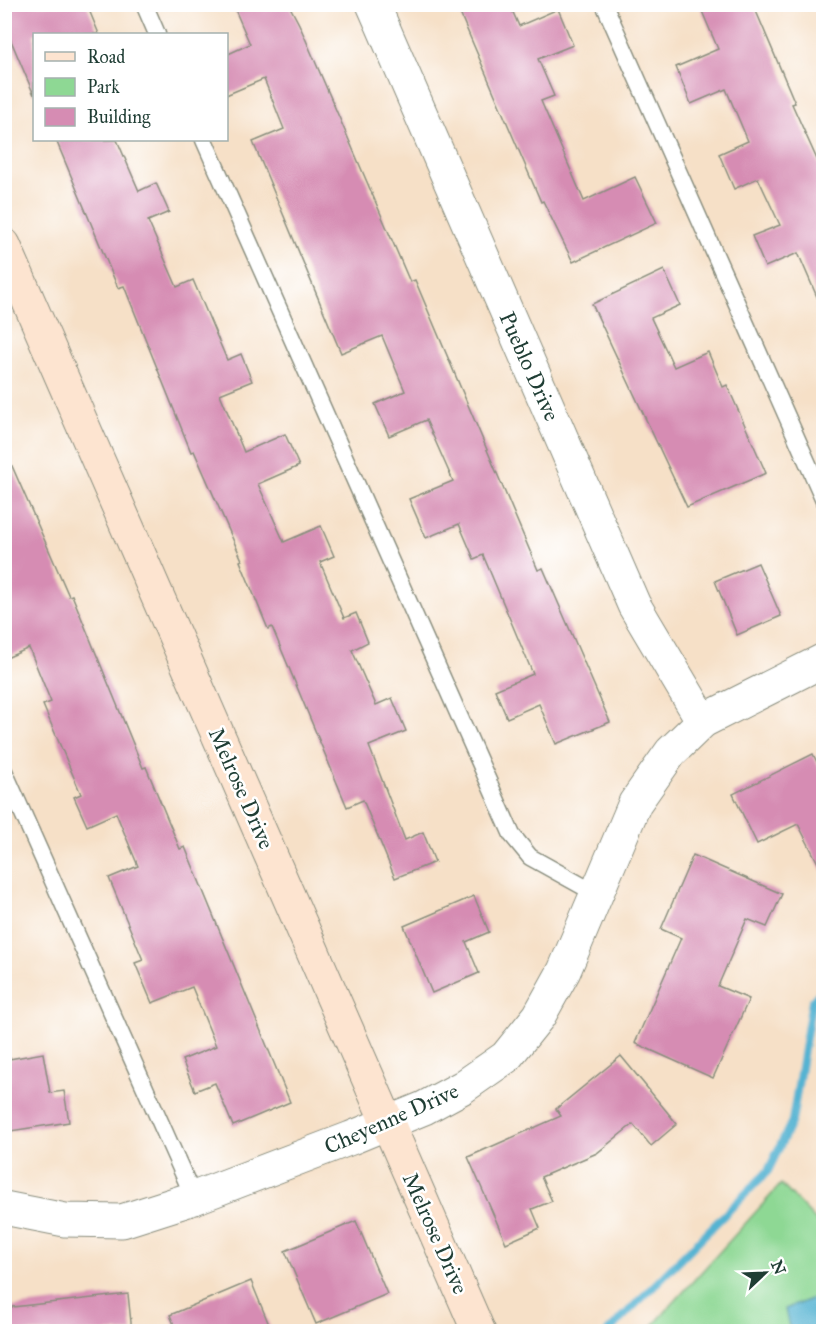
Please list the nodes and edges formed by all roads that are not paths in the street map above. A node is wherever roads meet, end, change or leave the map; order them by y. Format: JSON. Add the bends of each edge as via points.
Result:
{"nodes":[{"id":1,"x":144,"y":4,"type":"edge"},
{"id":2,"x":373,"y":4,"type":"edge"},
{"id":3,"x":604,"y":4,"type":"edge"},
{"id":4,"x":157,"y":33,"type":"edge"},
{"id":5,"x":204,"y":141,"type":"edge"},
{"id":6,"x":4,"y":244,"type":"edge"},
{"id":7,"x":824,"y":500,"type":"edge"},
{"id":8,"x":824,"y":660,"type":"edge"},
{"id":9,"x":703,"y":721,"type":"junction"},
{"id":10,"x":4,"y":771,"type":"edge"},
{"id":11,"x":595,"y":892,"type":"junction"},
{"id":12,"x":388,"y":1123,"type":"junction"},
{"id":13,"x":194,"y":1198,"type":"junction"},
{"id":14,"x":4,"y":1208,"type":"edge"},
{"id":15,"x":479,"y":1332,"type":"edge"}],
"edges":[{"from":1,"to":4,"type":"lane"},
{"from":2,"to":9,"type":"street","name":"Pueblo Drive","via":[[634,605]]},
{"from":3,"to":7,"type":"lane"},
{"from":5,"to":11,"type":"lane","via":[[513,835],[530,857]]},
{"from":6,"to":12,"type":"street","name":"Melrose Drive"},
{"from":8,"to":9,"type":"street","name":"Cheyenne Drive"},
{"from":9,"to":11,"type":"street","name":"Cheyenne Drive","via":[[671,752],[635,803]]},
{"from":10,"to":13,"type":"lane"},
{"from":11,"to":12,"type":"street","name":"Cheyenne Drive","via":[[564,971],[539,1016],[506,1057],[463,1087]]},
{"from":12,"to":13,"type":"street","name":"Cheyenne Drive"},
{"from":12,"to":15,"type":"street","name":"Melrose Drive"},
{"from":13,"to":14,"type":"street","name":"Cheyenne Drive","via":[[122,1221],[65,1220]]}]}
